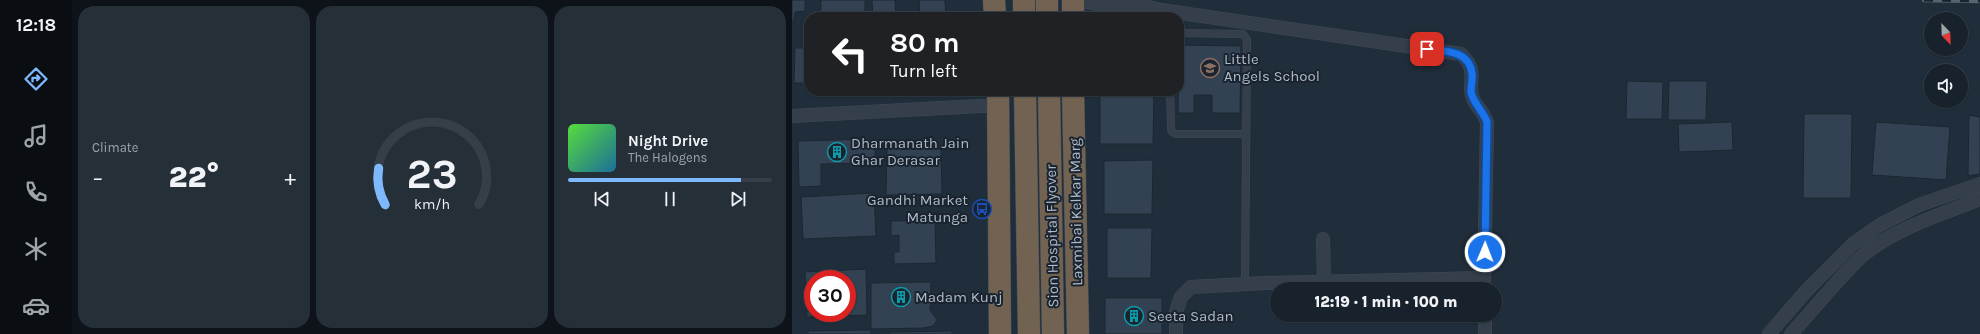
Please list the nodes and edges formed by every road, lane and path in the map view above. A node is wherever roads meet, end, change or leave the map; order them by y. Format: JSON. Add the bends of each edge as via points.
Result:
{"nodes":[{"id":1,"x":994,"y":0,"type":"edge"},
{"id":2,"x":1024,"y":0,"type":"edge"},
{"id":3,"x":1047,"y":0,"type":"edge"},
{"id":4,"x":1073,"y":0,"type":"edge"},
{"id":5,"x":1077,"y":0,"type":"edge"},
{"id":6,"x":1117,"y":0,"type":"edge"},
{"id":7,"x":995,"y":12,"type":"edge"},
{"id":8,"x":1024,"y":12,"type":"edge"},
{"id":9,"x":1048,"y":12,"type":"edge"},
{"id":10,"x":1073,"y":12,"type":"edge"},
{"id":11,"x":1138,"y":12,"type":"edge"},
{"id":12,"x":1175,"y":12,"type":"edge"},
{"id":13,"x":1184,"y":13,"type":"edge"},
{"id":14,"x":1184,"y":33,"type":"edge"},
{"id":15,"x":998,"y":96,"type":"edge"},
{"id":16,"x":1025,"y":96,"type":"edge"},
{"id":17,"x":1049,"y":96,"type":"edge"},
{"id":18,"x":1071,"y":96,"type":"edge"},
{"id":19,"x":1073,"y":96,"type":"edge"},
{"id":20,"x":1170,"y":96,"type":"edge"},
{"id":21,"x":792,"y":116,"type":"edge"},
{"id":22,"x":1246,"y":134,"type":"junction"},
{"id":23,"x":1026,"y":138,"type":"junction"},
{"id":24,"x":1050,"y":138,"type":"junction"},
{"id":25,"x":1980,"y":184,"type":"edge"},
{"id":26,"x":1980,"y":199,"type":"edge"},
{"id":27,"x":1323,"y":238,"type":"dead end"},
{"id":28,"x":1324,"y":281,"type":"junction"},
{"id":29,"x":1404,"y":282,"type":"edge"},
{"id":30,"x":1484,"y":282,"type":"edge"},
{"id":31,"x":1245,"y":283,"type":"junction"},
{"id":32,"x":1485,"y":322,"type":"edge"},
{"id":33,"x":1000,"y":334,"type":"edge"},
{"id":34,"x":1029,"y":334,"type":"edge"},
{"id":35,"x":1053,"y":334,"type":"edge"},
{"id":36,"x":1078,"y":334,"type":"edge"},
{"id":37,"x":1176,"y":334,"type":"edge"},
{"id":38,"x":1485,"y":334,"type":"edge"},
{"id":39,"x":1769,"y":334,"type":"edge"},
{"id":40,"x":1791,"y":334,"type":"edge"}],
"edges":[{"from":1,"to":7,"type":"highway"},
{"from":2,"to":8,"type":"highway"},
{"from":3,"to":9,"type":"highway"},
{"from":4,"to":10,"type":"highway"},
{"from":5,"to":11,"type":"street"},
{"from":6,"to":12,"type":"street"},
{"from":13,"to":30,"type":"street","via":[[1461,54],[1470,65],[1471,91],[1487,122]]},
{"from":14,"to":22,"type":"lane","via":[[1245,36]]},
{"from":15,"to":21,"type":"street"},
{"from":15,"to":23,"type":"highway"},
{"from":15,"to":33,"type":"highway"},
{"from":16,"to":23,"type":"highway","name":"Sion Hospital Flyover"},
{"from":17,"to":24,"type":"highway","name":"Sion Hospital Flyover"},
{"from":18,"to":24,"type":"highway"},
{"from":19,"to":36,"type":"highway","name":"Laxmibai Kelkar Marg"},
{"from":20,"to":22,"type":"lane","via":[[1172,132]]},
{"from":22,"to":31,"type":"lane"},
{"from":23,"to":34,"type":"highway","name":"Sion Hospital Flyover"},
{"from":24,"to":35,"type":"highway","name":"Sion Hospital Flyover"},
{"from":25,"to":39,"type":"street","via":[[1919,205],[1880,225],[1853,244],[1806,290]]},
{"from":26,"to":40,"type":"street","via":[[1923,221],[1889,238],[1861,257]]},
{"from":27,"to":28,"type":"street"},
{"from":28,"to":29,"type":"street"},
{"from":28,"to":31,"type":"street"},
{"from":31,"to":37,"type":"street","via":[[1191,287],[1181,297],[1176,312]]},
{"from":32,"to":38,"type":"street"}]}
